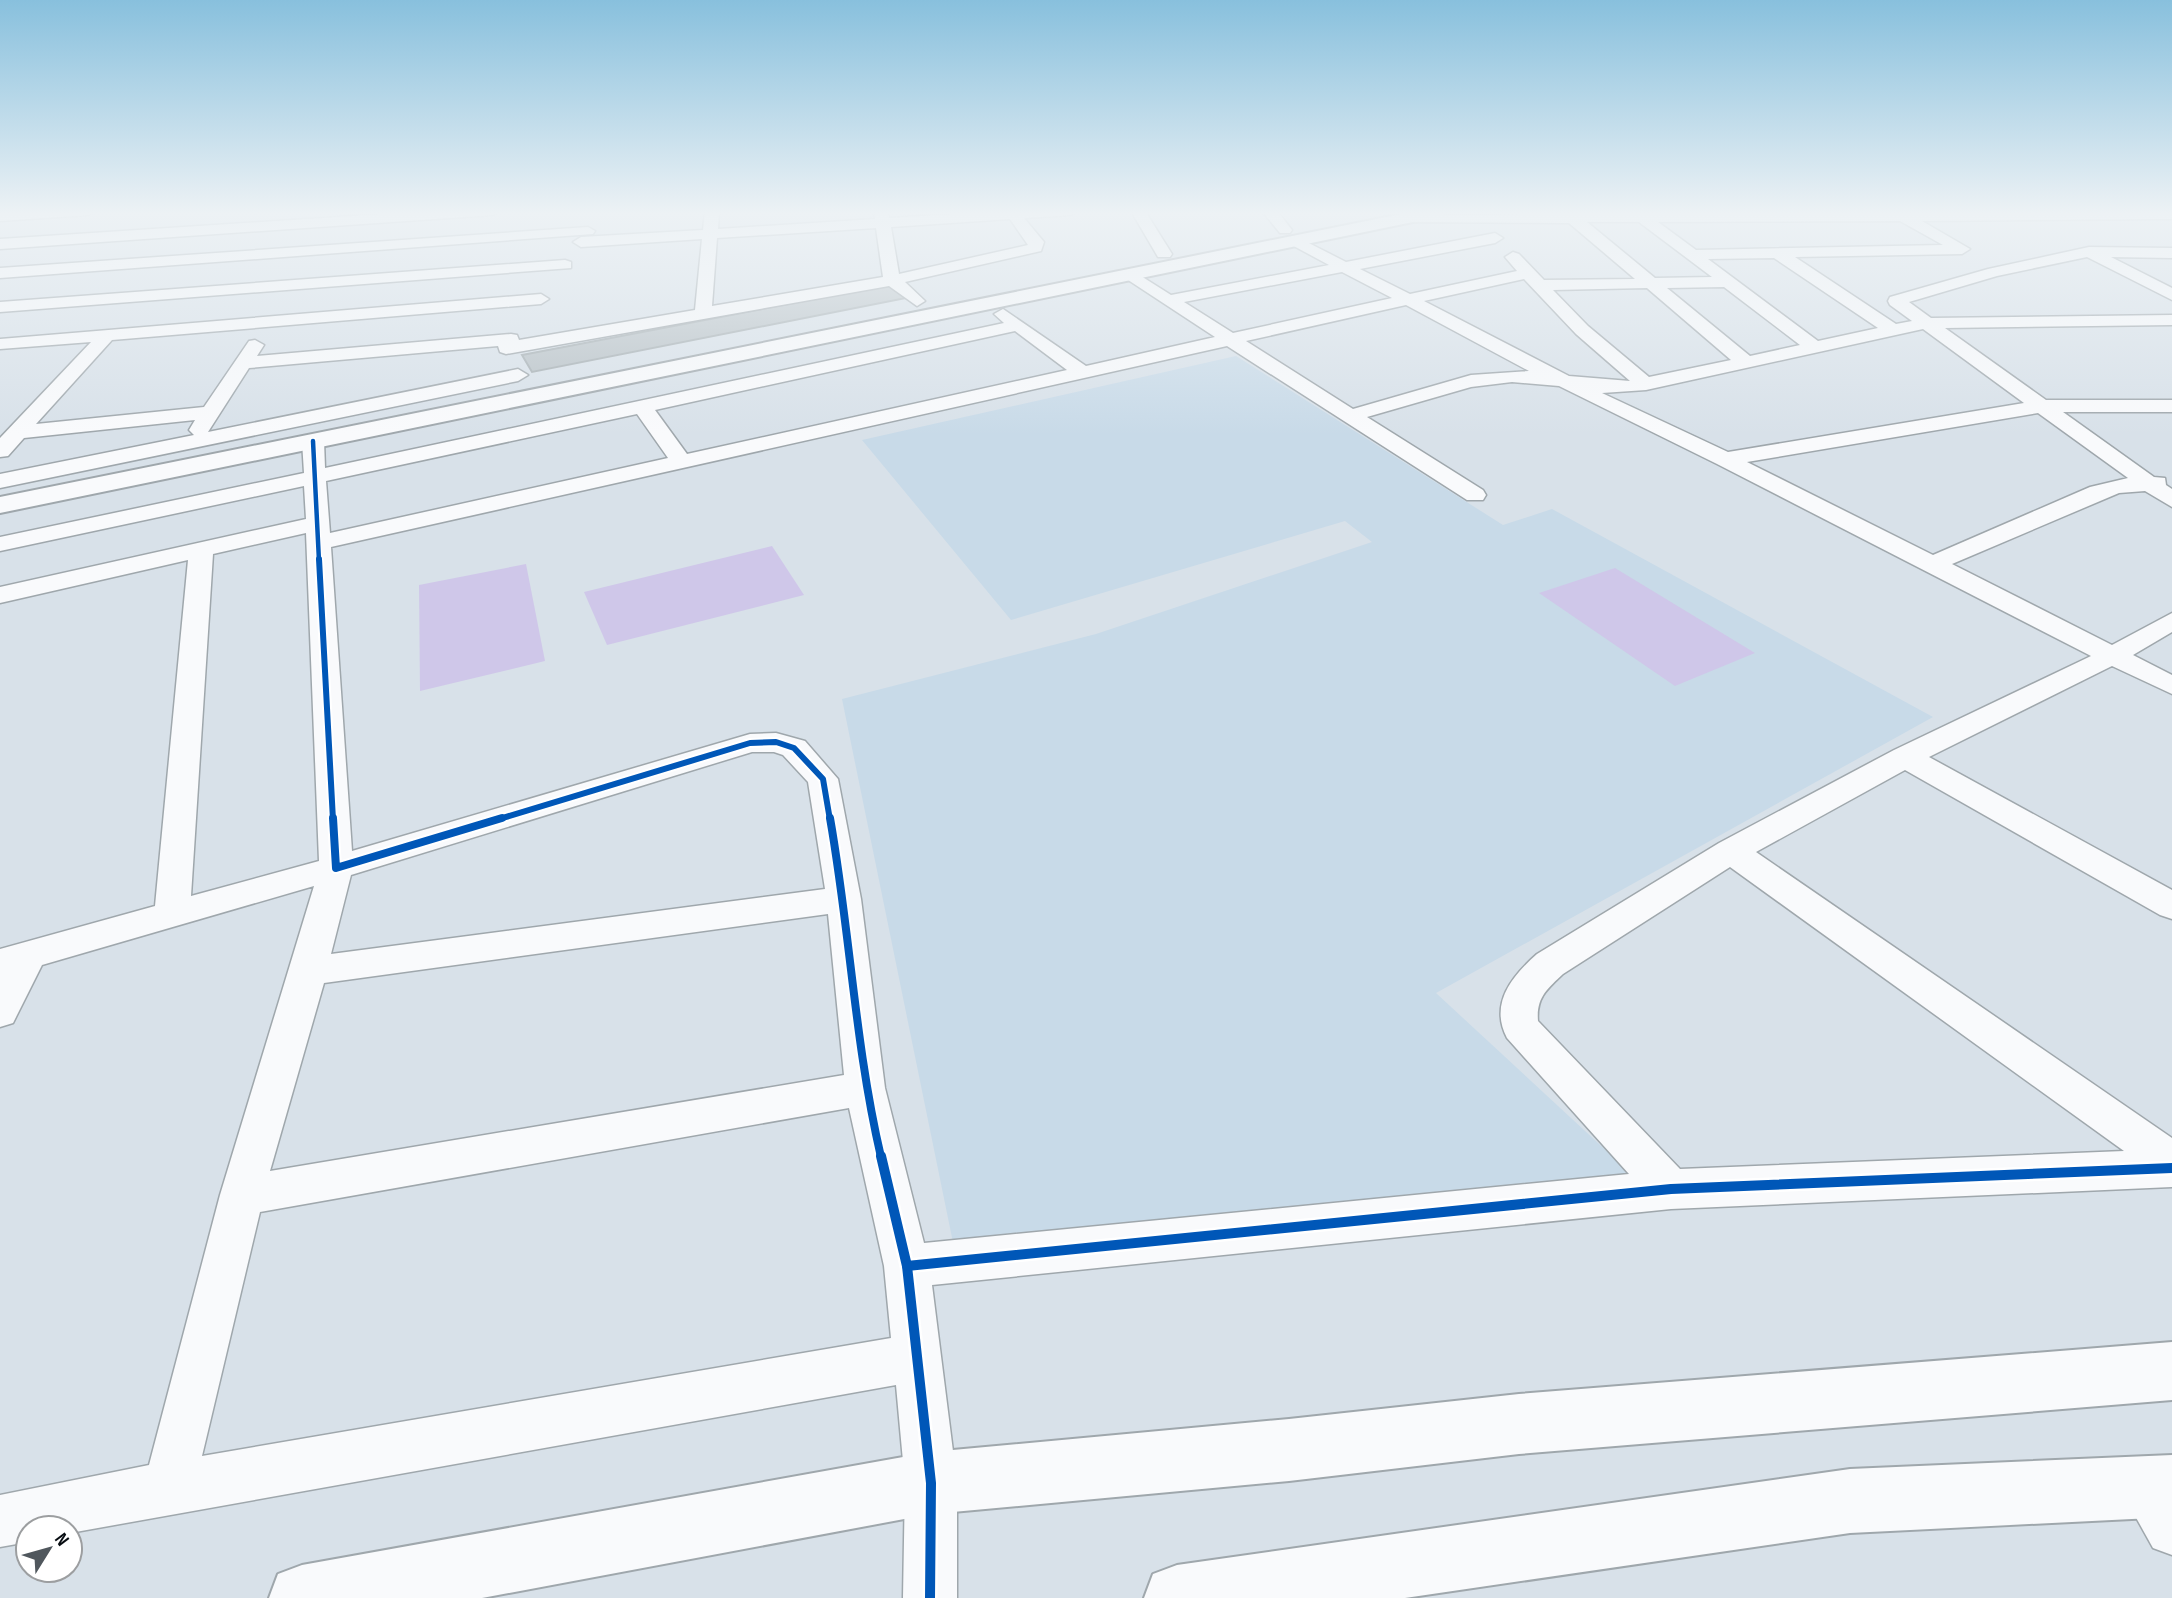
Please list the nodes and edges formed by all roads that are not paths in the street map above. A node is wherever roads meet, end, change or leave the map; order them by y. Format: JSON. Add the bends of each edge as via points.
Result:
{"nodes":[{"id":1,"x":104,"y":286,"type":"edge"},
{"id":2,"x":295,"y":286,"type":"junction"},
{"id":3,"x":300,"y":286,"type":"edge"},
{"id":4,"x":550,"y":286,"type":"edge"},
{"id":5,"x":706,"y":286,"type":"edge"},
{"id":6,"x":860,"y":286,"type":"edge"},
{"id":7,"x":898,"y":286,"type":"edge"},
{"id":8,"x":998,"y":286,"type":"edge"},
{"id":9,"x":1070,"y":286,"type":"edge"},
{"id":10,"x":1146,"y":286,"type":"edge"},
{"id":11,"x":1248,"y":286,"type":"edge"},
{"id":12,"x":1383,"y":286,"type":"edge"},
{"id":13,"x":1492,"y":286,"type":"edge"},
{"id":14,"x":1539,"y":286,"type":"edge"},
{"id":15,"x":1652,"y":286,"type":"edge"},
{"id":16,"x":1732,"y":286,"type":"edge"},
{"id":17,"x":1826,"y":286,"type":"edge"},
{"id":18,"x":1948,"y":286,"type":"edge"},
{"id":19,"x":2154,"y":286,"type":"edge"},
{"id":20,"x":2172,"y":295,"type":"edge"},
{"id":21,"x":541,"y":299,"type":"junction"},
{"id":22,"x":1408,"y":299,"type":"junction"},
{"id":23,"x":1170,"y":300,"type":"junction"},
{"id":24,"x":87,"y":301,"type":"junction"},
{"id":25,"x":917,"y":301,"type":"junction"},
{"id":26,"x":988,"y":302,"type":"junction"},
{"id":27,"x":0,"y":307,"type":"edge"},
{"id":28,"x":703,"y":314,"type":"junction"},
{"id":29,"x":2172,"y":320,"type":"edge"},
{"id":30,"x":272,"y":321,"type":"junction"},
{"id":31,"x":1927,"y":323,"type":"junction"},
{"id":32,"x":1019,"y":325,"type":"junction"},
{"id":33,"x":1892,"y":330,"type":"junction"},
{"id":34,"x":515,"y":334,"type":"junction"},
{"id":35,"x":107,"y":335,"type":"junction"},
{"id":36,"x":48,"y":340,"type":"junction"},
{"id":37,"x":1231,"y":340,"type":"junction"},
{"id":38,"x":0,"y":344,"type":"edge"},
{"id":39,"x":1816,"y":348,"type":"junction"},
{"id":40,"x":243,"y":363,"type":"junction"},
{"id":41,"x":1747,"y":363,"type":"junction"},
{"id":42,"x":1083,"y":373,"type":"junction"},
{"id":43,"x":521,"y":384,"type":"junction"},
{"id":44,"x":1646,"y":384,"type":"junction"},
{"id":45,"x":1571,"y":385,"type":"junction"},
{"id":46,"x":2041,"y":406,"type":"junction"},
{"id":47,"x":2172,"y":406,"type":"edge"},
{"id":48,"x":642,"y":407,"type":"junction"},
{"id":49,"x":209,"y":413,"type":"junction"},
{"id":50,"x":1350,"y":416,"type":"junction"},
{"id":51,"x":17,"y":432,"type":"junction"},
{"id":52,"x":192,"y":442,"type":"junction"},
{"id":53,"x":0,"y":451,"type":"edge"},
{"id":54,"x":314,"y":459,"type":"junction"},
{"id":55,"x":1725,"y":459,"type":"junction"},
{"id":56,"x":681,"y":461,"type":"junction"},
{"id":57,"x":0,"y":481,"type":"edge"},
{"id":58,"x":2146,"y":483,"type":"junction"},
{"id":59,"x":2172,"y":483,"type":"edge"},
{"id":60,"x":1475,"y":495,"type":"dead end"},
{"id":61,"x":2172,"y":500,"type":"edge"},
{"id":62,"x":0,"y":505,"type":"edge"},
{"id":63,"x":316,"y":534,"type":"junction"},
{"id":64,"x":0,"y":544,"type":"edge"},
{"id":65,"x":201,"y":550,"type":"junction"},
{"id":66,"x":1932,"y":564,"type":"junction"},
{"id":67,"x":0,"y":595,"type":"edge"},
{"id":68,"x":2172,"y":621,"type":"edge"},
{"id":69,"x":2112,"y":656,"type":"junction"},
{"id":70,"x":2172,"y":686,"type":"edge"},
{"id":71,"x":1905,"y":757,"type":"junction"},
{"id":72,"x":1731,"y":851,"type":"junction"},
{"id":73,"x":337,"y":868,"type":"junction"},
{"id":74,"x":2168,"y":898,"type":"edge"},
{"id":75,"x":844,"y":899,"type":"junction"},
{"id":76,"x":172,"y":915,"type":"junction"},
{"id":77,"x":14,"y":959,"type":"edge"},
{"id":78,"x":309,"y":971,"type":"junction"},
{"id":79,"x":0,"y":1012,"type":"edge"},
{"id":80,"x":865,"y":1088,"type":"junction"},
{"id":81,"x":2172,"y":1162,"type":"edge"},
{"id":82,"x":2172,"y":1168,"type":"edge"},
{"id":83,"x":1671,"y":1189,"type":"junction"},
{"id":84,"x":242,"y":1195,"type":"junction"},
{"id":85,"x":907,"y":1266,"type":"junction"},
{"id":86,"x":919,"y":1357,"type":"junction"},
{"id":87,"x":2172,"y":1371,"type":"edge"},
{"id":88,"x":931,"y":1483,"type":"junction"},
{"id":89,"x":169,"y":1487,"type":"junction"},
{"id":90,"x":2163,"y":1500,"type":"edge"},
{"id":91,"x":0,"y":1521,"type":"edge"},
{"id":92,"x":302,"y":1598,"type":"edge"},
{"id":93,"x":930,"y":1598,"type":"edge"},
{"id":94,"x":1177,"y":1598,"type":"edge"}],
"edges":[{"from":1,"to":24,"type":"street"},
{"from":2,"to":3,"type":"street"},
{"from":2,"to":24,"type":"street"},
{"from":2,"to":30,"type":"street"},
{"from":4,"to":21,"type":"street"},
{"from":5,"to":28,"type":"street"},
{"from":6,"to":28,"type":"street"},
{"from":7,"to":25,"type":"street"},
{"from":8,"to":25,"type":"main road"},
{"from":9,"to":26,"type":"main road"},
{"from":10,"to":23,"type":"street"},
{"from":11,"to":23,"type":"street"},
{"from":12,"to":22,"type":"street"},
{"from":13,"to":22,"type":"street"},
{"from":14,"to":44,"type":"street"},
{"from":15,"to":41,"type":"street"},
{"from":16,"to":39,"type":"street"},
{"from":17,"to":33,"type":"street"},
{"from":18,"to":31,"type":"street","via":[[1896,301]]},
{"from":19,"to":20,"type":"street"},
{"from":21,"to":30,"type":"street"},
{"from":21,"to":34,"type":"street"},
{"from":22,"to":37,"type":"street"},
{"from":22,"to":45,"type":"street"},
{"from":23,"to":37,"type":"street"},
{"from":24,"to":27,"type":"street"},
{"from":24,"to":36,"type":"street"},
{"from":25,"to":43,"type":"main road"},
{"from":26,"to":32,"type":"street"},
{"from":26,"to":43,"type":"main road"},
{"from":28,"to":34,"type":"street"},
{"from":29,"to":31,"type":"street"},
{"from":30,"to":35,"type":"street"},
{"from":30,"to":40,"type":"street"},
{"from":31,"to":33,"type":"street"},
{"from":31,"to":46,"type":"street"},
{"from":32,"to":42,"type":"street"},
{"from":32,"to":48,"type":"street"},
{"from":33,"to":39,"type":"street"},
{"from":34,"to":40,"type":"street"},
{"from":34,"to":43,"type":"street"},
{"from":35,"to":36,"type":"street"},
{"from":35,"to":51,"type":"street"},
{"from":36,"to":38,"type":"street"},
{"from":37,"to":42,"type":"street"},
{"from":37,"to":50,"type":"street"},
{"from":39,"to":41,"type":"street"},
{"from":40,"to":49,"type":"street"},
{"from":41,"to":44,"type":"street"},
{"from":42,"to":56,"type":"street"},
{"from":43,"to":52,"type":"street"},
{"from":43,"to":54,"type":"main road"},
{"from":44,"to":45,"type":"street","via":[[1616,389]]},
{"from":45,"to":50,"type":"street","via":[[1528,377],[1487,379]]},
{"from":45,"to":55,"type":"street"},
{"from":46,"to":47,"type":"street"},
{"from":46,"to":55,"type":"street"},
{"from":46,"to":58,"type":"street"},
{"from":48,"to":54,"type":"street"},
{"from":48,"to":56,"type":"street"},
{"from":49,"to":51,"type":"street"},
{"from":49,"to":52,"type":"street"},
{"from":50,"to":60,"type":"street"},
{"from":51,"to":53,"type":"street"},
{"from":52,"to":57,"type":"street"},
{"from":54,"to":62,"type":"main road"},
{"from":54,"to":63,"type":"street"},
{"from":54,"to":64,"type":"street"},
{"from":55,"to":66,"type":"street"},
{"from":56,"to":63,"type":"street"},
{"from":58,"to":59,"type":"street"},
{"from":58,"to":61,"type":"street"},
{"from":58,"to":66,"type":"street","via":[[2098,492]]},
{"from":63,"to":65,"type":"street"},
{"from":63,"to":73,"type":"street"},
{"from":65,"to":67,"type":"street"},
{"from":65,"to":76,"type":"street"},
{"from":66,"to":69,"type":"street"},
{"from":68,"to":69,"type":"street"},
{"from":69,"to":70,"type":"street"},
{"from":69,"to":71,"type":"street"},
{"from":71,"to":72,"type":"street"},
{"from":71,"to":74,"type":"street"},
{"from":72,"to":81,"type":"street"},
{"from":72,"to":83,"type":"street","via":[[1550,964],[1524,988],[1517,1007],[1520,1027],[1533,1044]]},
{"from":73,"to":75,"type":"street","via":[[713,753],[776,742],[794,748],[823,779]]},
{"from":73,"to":76,"type":"street"},
{"from":73,"to":78,"type":"street"},
{"from":75,"to":78,"type":"street"},
{"from":75,"to":80,"type":"street"},
{"from":76,"to":77,"type":"street"},
{"from":77,"to":79,"type":"street"},
{"from":78,"to":84,"type":"street"},
{"from":80,"to":84,"type":"street"},
{"from":80,"to":85,"type":"street"},
{"from":82,"to":83,"type":"street"},
{"from":83,"to":85,"type":"street"},
{"from":84,"to":89,"type":"street"},
{"from":85,"to":86,"type":"street"},
{"from":86,"to":88,"type":"street"},
{"from":86,"to":89,"type":"street"},
{"from":87,"to":88,"type":"main road","via":[[1519,1424]]},
{"from":88,"to":92,"type":"main road"},
{"from":88,"to":93,"type":"street"},
{"from":89,"to":91,"type":"street"},
{"from":90,"to":94,"type":"main road","via":[[1850,1501]]}]}
